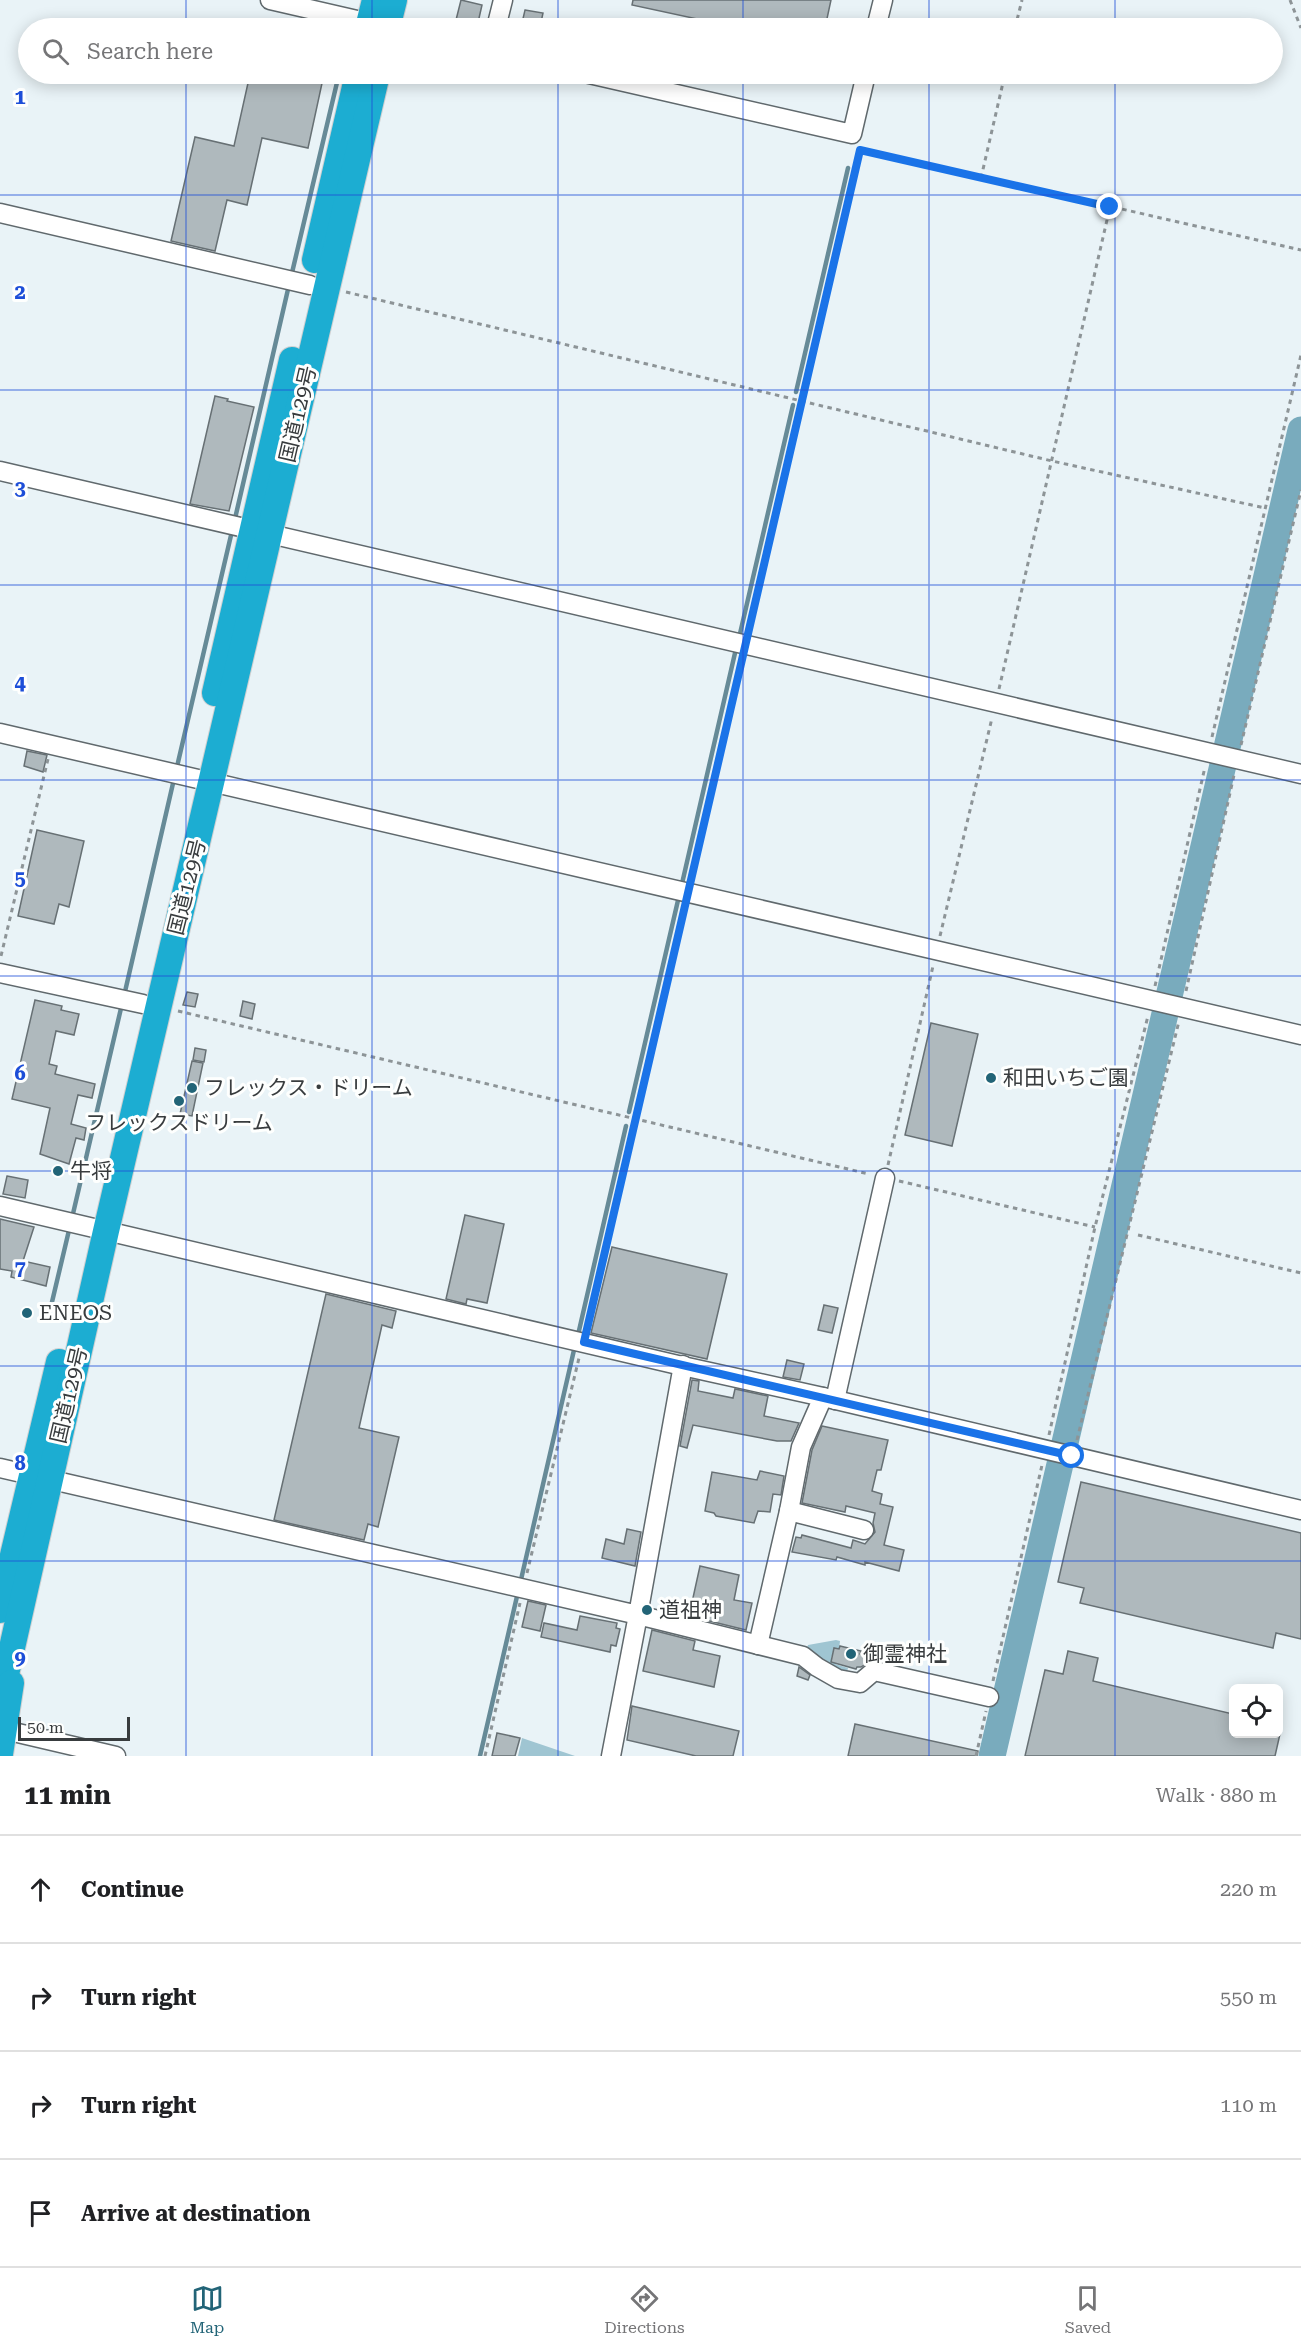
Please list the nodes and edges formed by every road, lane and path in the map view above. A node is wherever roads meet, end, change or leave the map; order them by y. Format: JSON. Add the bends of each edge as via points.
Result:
{"nodes":[{"id":1,"x":270,"y":0,"type":"edge"},
{"id":2,"x":394,"y":0,"type":"edge"},
{"id":3,"x":503,"y":0,"type":"edge"},
{"id":4,"x":883,"y":0,"type":"edge"},
{"id":5,"x":1022,"y":0,"type":"edge"},
{"id":6,"x":1290,"y":0,"type":"edge"},
{"id":7,"x":356,"y":18,"type":"edge"},
{"id":8,"x":383,"y":18,"type":"edge"},
{"id":9,"x":498,"y":18,"type":"edge"},
{"id":10,"x":878,"y":18,"type":"edge"},
{"id":11,"x":1018,"y":18,"type":"edge"},
{"id":12,"x":1301,"y":28,"type":"edge"},
{"id":13,"x":355,"y":84,"type":"edge"},
{"id":14,"x":374,"y":84,"type":"edge"},
{"id":15,"x":628,"y":84,"type":"edge"},
{"id":16,"x":865,"y":84,"type":"edge"},
{"id":17,"x":1003,"y":84,"type":"edge"},
{"id":18,"x":856,"y":142,"type":"junction"},
{"id":19,"x":981,"y":178,"type":"junction"},
{"id":20,"x":0,"y":213,"type":"edge"},
{"id":21,"x":1301,"y":250,"type":"edge"},
{"id":22,"x":304,"y":283,"type":"junction"},
{"id":23,"x":1301,"y":355,"type":"edge"},
{"id":24,"x":801,"y":401,"type":"junction"},
{"id":25,"x":0,"y":471,"type":"edge"},
{"id":26,"x":1301,"y":490,"type":"edge"},
{"id":27,"x":1265,"y":508,"type":"junction"},
{"id":28,"x":1295,"y":514,"type":"junction"},
{"id":29,"x":1301,"y":515,"type":"edge"},
{"id":30,"x":247,"y":529,"type":"junction"},
{"id":31,"x":745,"y":645,"type":"junction"},
{"id":32,"x":0,"y":733,"type":"edge"},
{"id":33,"x":52,"y":745,"type":"junction"},
{"id":34,"x":1210,"y":753,"type":"junction"},
{"id":35,"x":1237,"y":759,"type":"junction"},
{"id":36,"x":1301,"y":774,"type":"edge"},
{"id":37,"x":189,"y":777,"type":"junction"},
{"id":38,"x":682,"y":892,"type":"junction"},
{"id":39,"x":0,"y":961,"type":"edge"},
{"id":40,"x":0,"y":972,"type":"edge"},
{"id":41,"x":1154,"y":1001,"type":"junction"},
{"id":42,"x":136,"y":1003,"type":"junction"},
{"id":43,"x":1180,"y":1007,"type":"junction"},
{"id":44,"x":1301,"y":1035,"type":"edge"},
{"id":45,"x":633,"y":1120,"type":"junction"},
{"id":46,"x":885,"y":1178,"type":"junction"},
{"id":47,"x":0,"y":1206,"type":"edge"},
{"id":48,"x":84,"y":1227,"type":"junction"},
{"id":49,"x":1095,"y":1227,"type":"junction"},
{"id":50,"x":1138,"y":1235,"type":"dead end"},
{"id":51,"x":1301,"y":1274,"type":"edge"},
{"id":52,"x":584,"y":1342,"type":"junction"},
{"id":53,"x":683,"y":1365,"type":"junction"},
{"id":54,"x":829,"y":1399,"type":"junction"},
{"id":55,"x":1048,"y":1451,"type":"junction"},
{"id":56,"x":1072,"y":1457,"type":"junction"},
{"id":57,"x":0,"y":1468,"type":"edge"},
{"id":58,"x":41,"y":1477,"type":"junction"},
{"id":59,"x":1301,"y":1510,"type":"edge"},
{"id":60,"x":789,"y":1511,"type":"junction"},
{"id":61,"x":864,"y":1530,"type":"dead end"},
{"id":62,"x":520,"y":1588,"type":"junction"},
{"id":63,"x":10,"y":1614,"type":"edge"},
{"id":64,"x":638,"y":1615,"type":"junction"},
{"id":65,"x":758,"y":1645,"type":"junction"},
{"id":66,"x":989,"y":1697,"type":"junction"},
{"id":67,"x":0,"y":1701,"type":"edge"},
{"id":68,"x":2,"y":1742,"type":"edge"},
{"id":69,"x":116,"y":1756,"type":"edge"},
{"id":70,"x":485,"y":1756,"type":"edge"},
{"id":71,"x":611,"y":1756,"type":"edge"},
{"id":72,"x":976,"y":1756,"type":"edge"}],
"edges":[{"from":1,"to":7,"type":"street"},
{"from":2,"to":8,"type":"highway"},
{"from":3,"to":9,"type":"street"},
{"from":4,"to":10,"type":"street"},
{"from":5,"to":11,"type":"path"},
{"from":6,"to":12,"type":"path"},
{"from":13,"to":22,"type":"highway","name":"国道129号"},
{"from":14,"to":22,"type":"highway","name":"国道129号"},
{"from":15,"to":18,"type":"street"},
{"from":16,"to":18,"type":"street"},
{"from":17,"to":19,"type":"path"},
{"from":18,"to":19,"type":"path"},
{"from":18,"to":24,"type":"path"},
{"from":19,"to":21,"type":"path"},
{"from":20,"to":22,"type":"street"},
{"from":22,"to":24,"type":"path"},
{"from":22,"to":30,"type":"highway","name":"国道129号"},
{"from":23,"to":27,"type":"path"},
{"from":24,"to":27,"type":"path"},
{"from":24,"to":31,"type":"path"},
{"from":25,"to":30,"type":"street"},
{"from":26,"to":28,"type":"path"},
{"from":27,"to":34,"type":"path"},
{"from":28,"to":29,"type":"path"},
{"from":28,"to":35,"type":"path"},
{"from":30,"to":31,"type":"street"},
{"from":30,"to":37,"type":"highway","name":"国道129号"},
{"from":31,"to":34,"type":"street"},
{"from":31,"to":38,"type":"path"},
{"from":32,"to":33,"type":"street"},
{"from":33,"to":37,"type":"street"},
{"from":33,"to":39,"type":"path"},
{"from":34,"to":35,"type":"street"},
{"from":34,"to":41,"type":"path"},
{"from":35,"to":36,"type":"street"},
{"from":35,"to":43,"type":"path"},
{"from":37,"to":38,"type":"street"},
{"from":37,"to":42,"type":"highway","name":"国道129号"},
{"from":38,"to":41,"type":"street"},
{"from":38,"to":45,"type":"path"},
{"from":40,"to":42,"type":"street"},
{"from":41,"to":43,"type":"street"},
{"from":41,"to":49,"type":"path"},
{"from":42,"to":45,"type":"path"},
{"from":42,"to":48,"type":"highway","name":"国道129号"},
{"from":43,"to":44,"type":"street"},
{"from":43,"to":56,"type":"path"},
{"from":45,"to":46,"type":"path"},
{"from":45,"to":52,"type":"path"},
{"from":46,"to":49,"type":"path"},
{"from":46,"to":54,"type":"street"},
{"from":47,"to":48,"type":"street"},
{"from":48,"to":52,"type":"street"},
{"from":48,"to":58,"type":"highway","name":"国道129号"},
{"from":49,"to":55,"type":"path"},
{"from":50,"to":51,"type":"path"},
{"from":52,"to":53,"type":"street"},
{"from":52,"to":62,"type":"path"},
{"from":53,"to":54,"type":"street"},
{"from":53,"to":64,"type":"street"},
{"from":54,"to":55,"type":"street"},
{"from":54,"to":60,"type":"street","via":[[801,1447]]},
{"from":55,"to":56,"type":"street"},
{"from":55,"to":66,"type":"path"},
{"from":56,"to":59,"type":"street"},
{"from":57,"to":58,"type":"street"},
{"from":58,"to":62,"type":"street"},
{"from":58,"to":63,"type":"highway","name":"国道129号"},
{"from":60,"to":61,"type":"street"},
{"from":60,"to":65,"type":"street"},
{"from":62,"to":64,"type":"street"},
{"from":62,"to":70,"type":"path"},
{"from":63,"to":67,"type":"highway","name":"国道129号"},
{"from":63,"to":68,"type":"highway"},
{"from":64,"to":65,"type":"street"},
{"from":64,"to":71,"type":"street"},
{"from":65,"to":66,"type":"street","via":[[803,1656],[831,1676],[849,1682],[860,1683],[874,1671]]},
{"from":66,"to":72,"type":"path"},
{"from":68,"to":69,"type":"street"}]}
